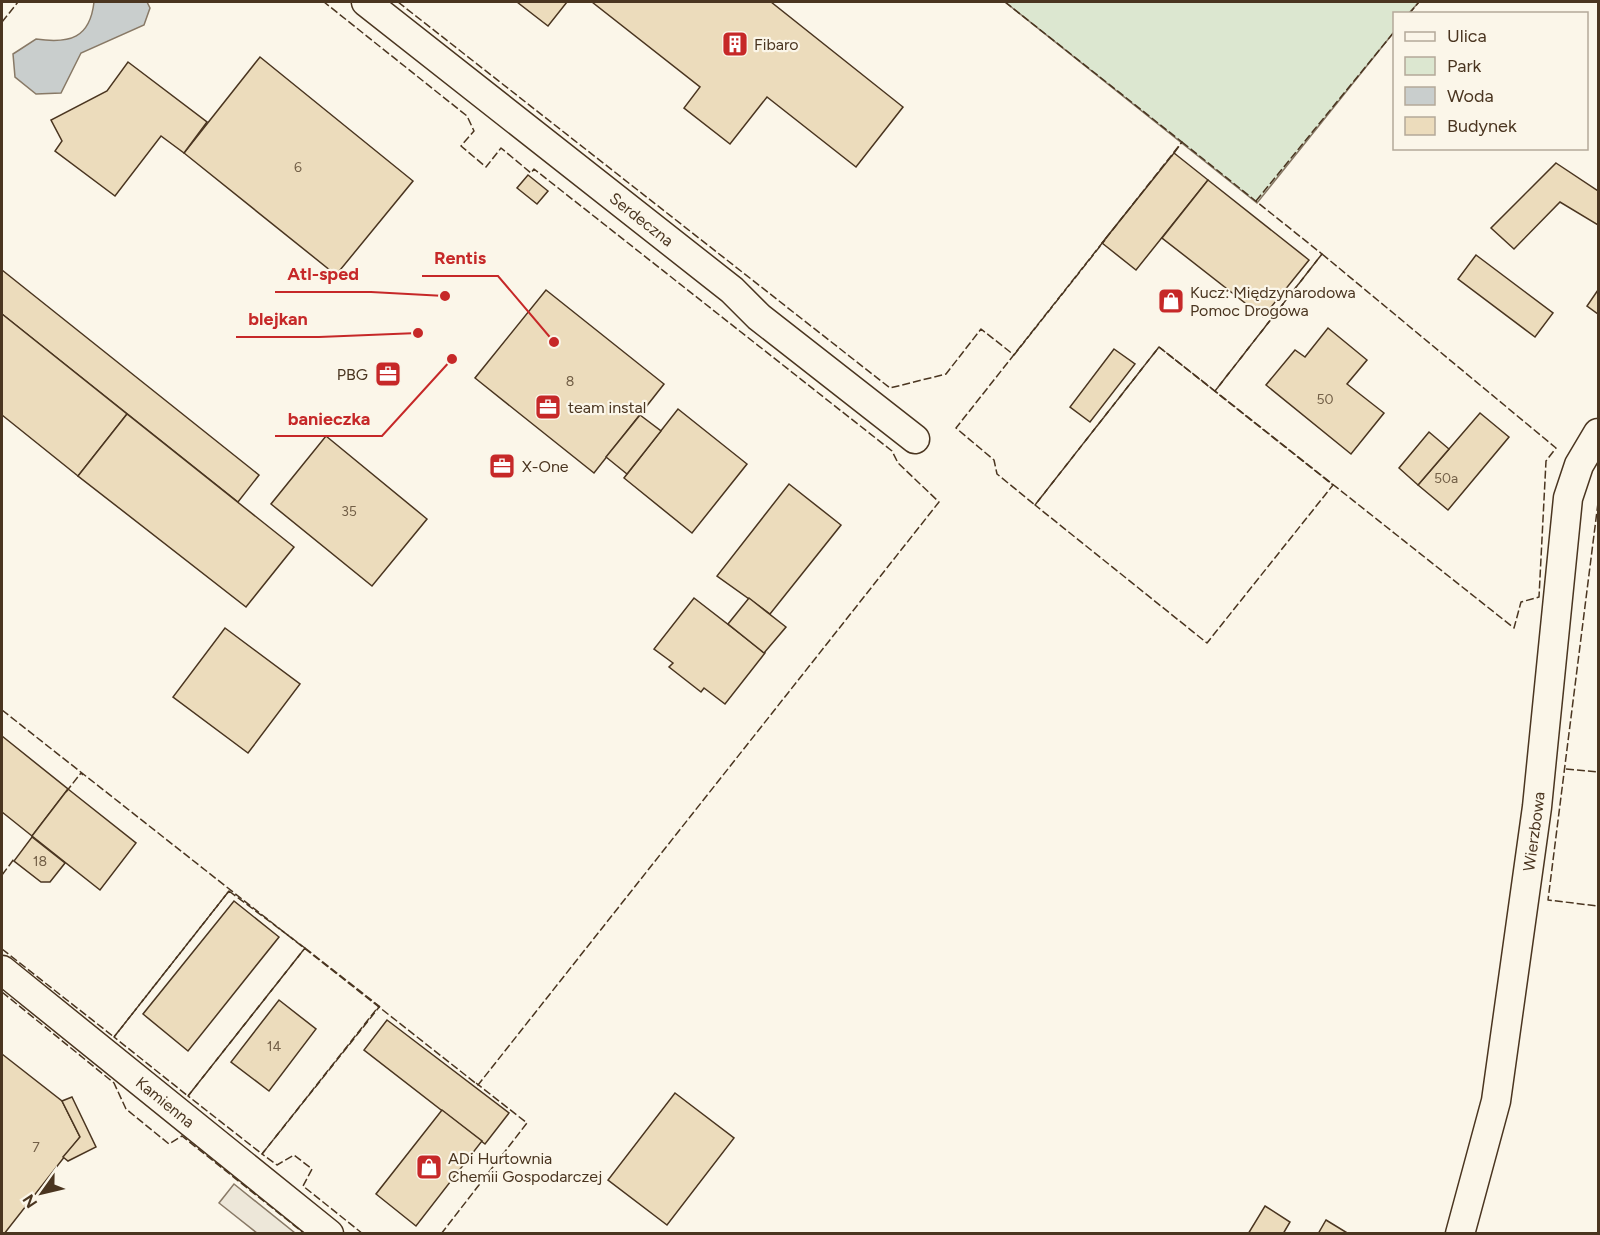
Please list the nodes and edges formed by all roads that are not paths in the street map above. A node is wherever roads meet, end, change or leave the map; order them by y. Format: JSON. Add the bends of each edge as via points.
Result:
{"nodes":[{"id":1,"x":366,"y":2,"type":"edge"},
{"id":2,"x":1599,"y":433,"type":"edge"},
{"id":3,"x":915,"y":439,"type":"dead end"},
{"id":4,"x":2,"y":970,"type":"edge"},
{"id":5,"x":329,"y":1233,"type":"edge"},
{"id":6,"x":1460,"y":1233,"type":"edge"}],
"edges":[{"from":1,"to":3,"type":"street","name":"Serdeczna"},
{"from":2,"to":6,"type":"street","name":"Wierzbowa","via":[[1579,465],[1568,498],[1537,807],[1496,1101]]},
{"from":4,"to":5,"type":"street","name":"Kamienna"}]}
